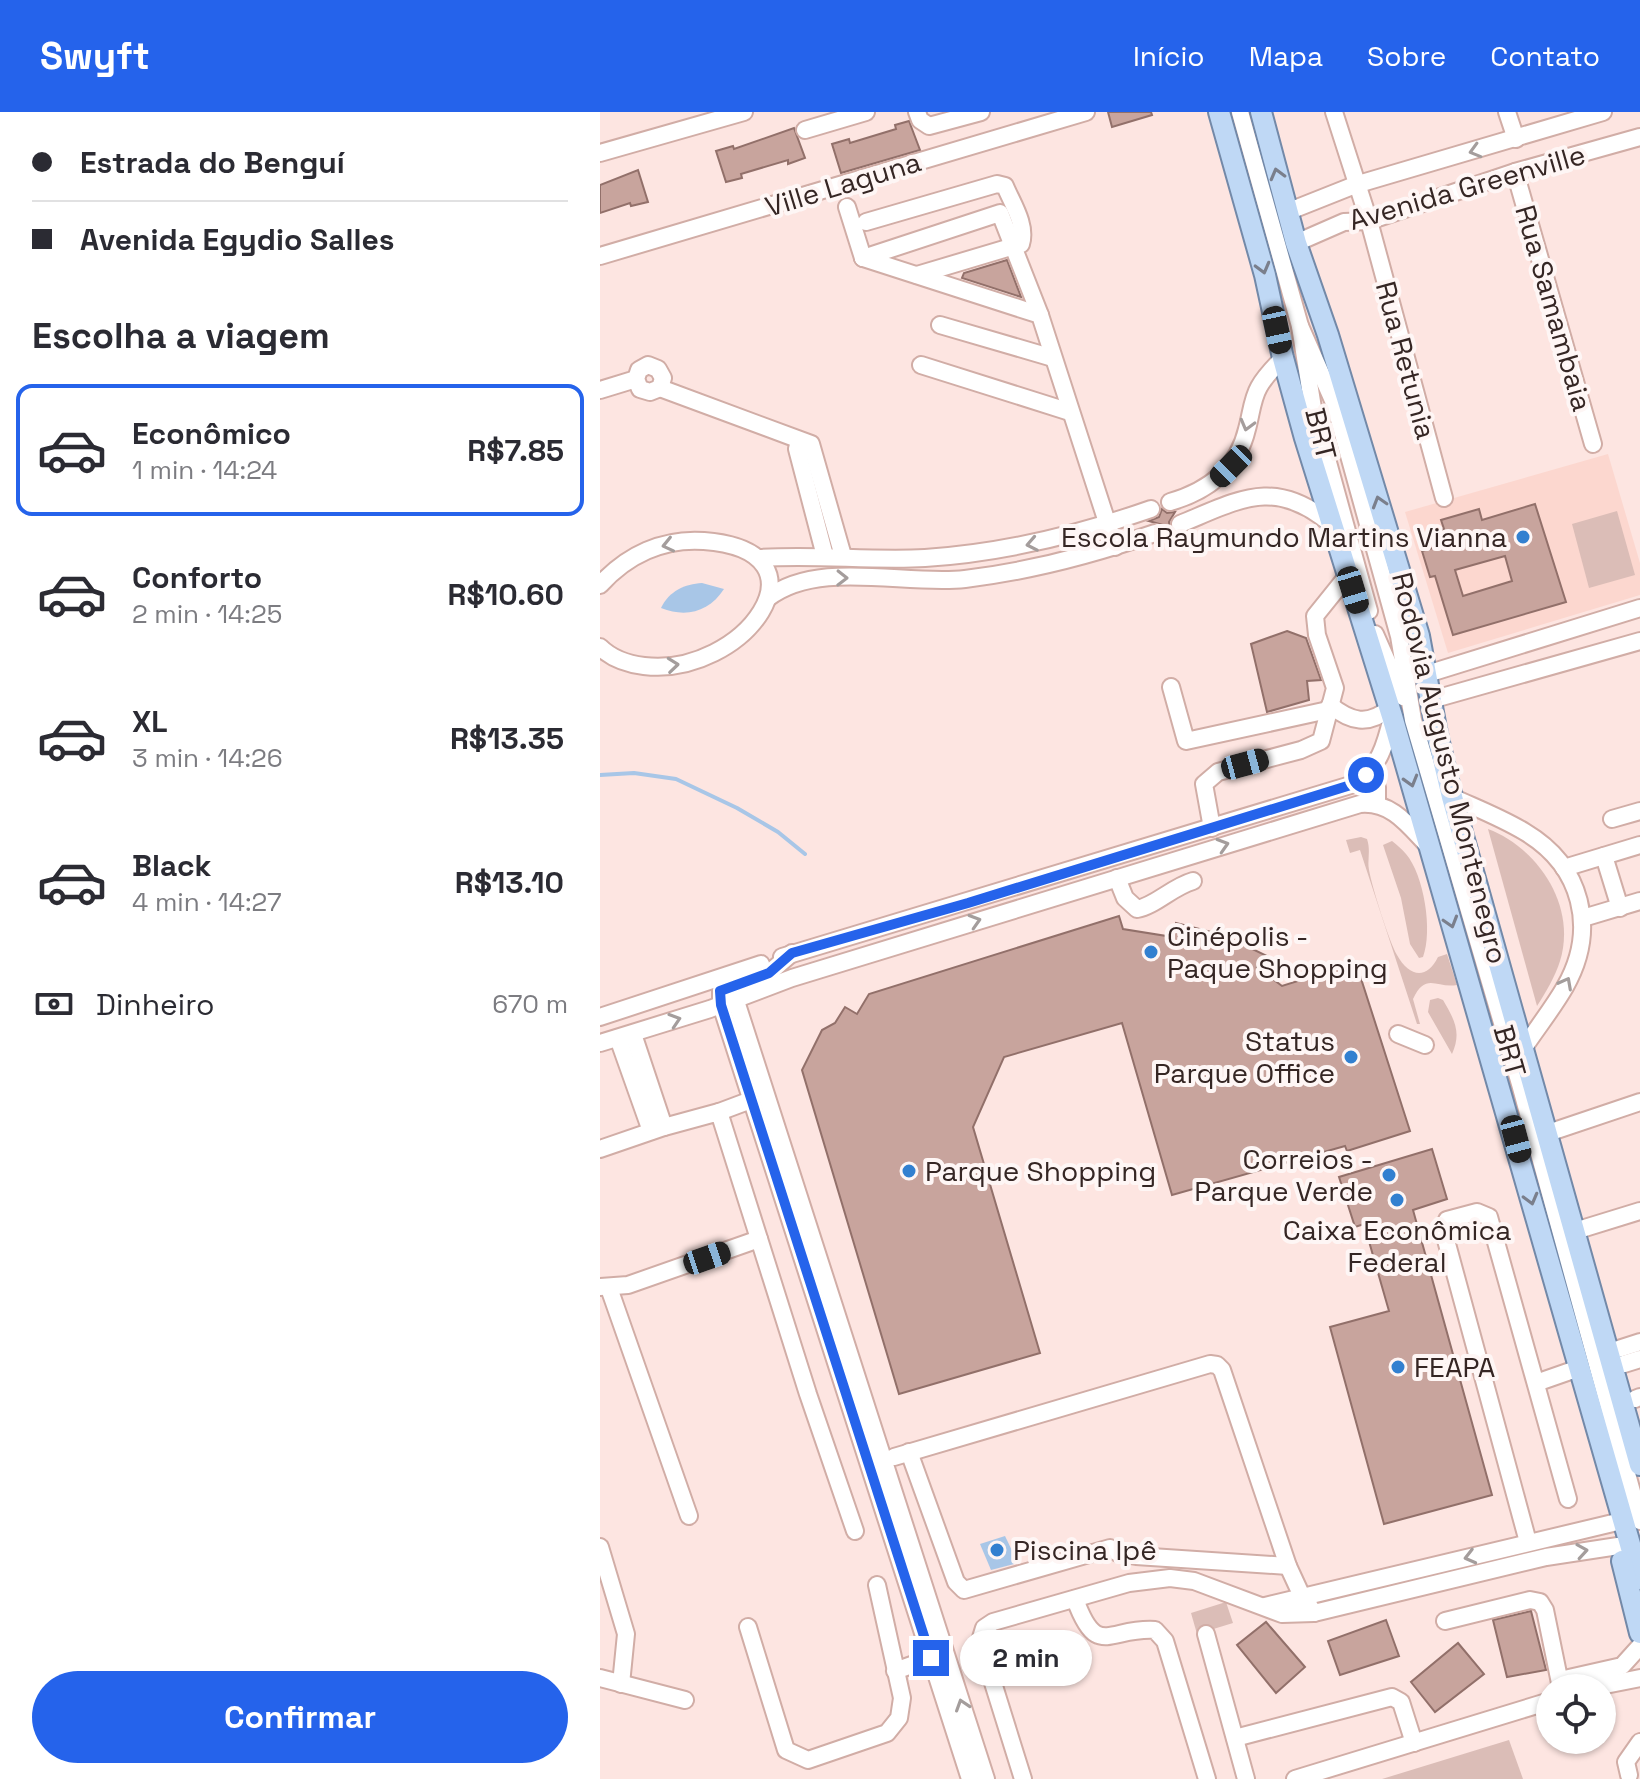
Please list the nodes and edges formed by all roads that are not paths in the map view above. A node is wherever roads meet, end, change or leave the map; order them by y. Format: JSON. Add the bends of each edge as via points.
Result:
{"nodes":[{"id":1,"x":744,"y":112,"type":"edge"},
{"id":2,"x":866,"y":112,"type":"edge"},
{"id":3,"x":917,"y":112,"type":"edge"},
{"id":4,"x":981,"y":112,"type":"edge"},
{"id":5,"x":1086,"y":112,"type":"edge"},
{"id":6,"x":1219,"y":112,"type":"edge"},
{"id":7,"x":1240,"y":112,"type":"edge"},
{"id":8,"x":1261,"y":112,"type":"edge"},
{"id":9,"x":1334,"y":112,"type":"edge"},
{"id":10,"x":1507,"y":112,"type":"edge"},
{"id":11,"x":1603,"y":112,"type":"edge"},
{"id":12,"x":805,"y":130,"type":"dead end"},
{"id":13,"x":1640,"y":137,"type":"edge"},
{"id":14,"x":1516,"y":139,"type":"junction"},
{"id":15,"x":600,"y":153,"type":"edge"},
{"id":16,"x":1515,"y":172,"type":"junction"},
{"id":17,"x":1355,"y":185,"type":"junction"},
{"id":18,"x":847,"y":207,"type":"dead end"},
{"id":19,"x":1287,"y":212,"type":"junction"},
{"id":20,"x":1369,"y":221,"type":"junction"},
{"id":21,"x":866,"y":222,"type":"dead end"},
{"id":22,"x":1296,"y":243,"type":"junction"},
{"id":23,"x":1014,"y":246,"type":"junction"},
{"id":24,"x":600,"y":256,"type":"edge"},
{"id":25,"x":863,"y":258,"type":"junction"},
{"id":26,"x":917,"y":275,"type":"junction"},
{"id":27,"x":1040,"y":315,"type":"junction"},
{"id":28,"x":940,"y":325,"type":"dead end"},
{"id":29,"x":1053,"y":358,"type":"junction"},
{"id":30,"x":1283,"y":358,"type":"junction"},
{"id":31,"x":921,"y":365,"type":"dead end"},
{"id":32,"x":600,"y":390,"type":"edge"},
{"id":33,"x":1070,"y":412,"type":"junction"},
{"id":34,"x":1593,"y":444,"type":"dead end"},
{"id":35,"x":1231,"y":466,"type":"junction"},
{"id":36,"x":816,"y":490,"type":"junction"},
{"id":37,"x":1190,"y":495,"type":"junction"},
{"id":38,"x":1250,"y":496,"type":"junction"},
{"id":39,"x":1444,"y":498,"type":"dead end"},
{"id":40,"x":1170,"y":502,"type":"dead end"},
{"id":41,"x":1151,"y":509,"type":"dead end"},
{"id":42,"x":1198,"y":517,"type":"junction"},
{"id":43,"x":1107,"y":524,"type":"junction"},
{"id":44,"x":1180,"y":524,"type":"dead end"},
{"id":45,"x":1332,"y":525,"type":"junction"},
{"id":46,"x":1155,"y":533,"type":"dead end"},
{"id":47,"x":1115,"y":547,"type":"junction"},
{"id":48,"x":957,"y":555,"type":"junction"},
{"id":49,"x":825,"y":556,"type":"junction"},
{"id":50,"x":843,"y":556,"type":"junction"},
{"id":51,"x":759,"y":558,"type":"junction"},
{"id":52,"x":921,"y":558,"type":"junction"},
{"id":53,"x":1348,"y":575,"type":"junction"},
{"id":54,"x":924,"y":579,"type":"junction"},
{"id":55,"x":961,"y":579,"type":"junction"},
{"id":56,"x":600,"y":585,"type":"edge"},
{"id":57,"x":768,"y":598,"type":"junction"},
{"id":58,"x":1640,"y":608,"type":"edge"},
{"id":59,"x":1640,"y":641,"type":"edge"},
{"id":60,"x":604,"y":655,"type":"edge"},
{"id":61,"x":1427,"y":674,"type":"junction"},
{"id":62,"x":1171,"y":687,"type":"dead end"},
{"id":63,"x":1431,"y":700,"type":"junction"},
{"id":64,"x":1329,"y":707,"type":"junction"},
{"id":65,"x":1391,"y":712,"type":"junction"},
{"id":66,"x":1366,"y":775,"type":"junction"},
{"id":67,"x":1452,"y":797,"type":"junction"},
{"id":68,"x":1377,"y":804,"type":"junction"},
{"id":69,"x":1640,"y":811,"type":"edge"},
{"id":70,"x":1612,"y":819,"type":"dead end"},
{"id":71,"x":1212,"y":828,"type":"junction"},
{"id":72,"x":1640,"y":845,"type":"edge"},
{"id":73,"x":1429,"y":847,"type":"junction"},
{"id":74,"x":1604,"y":856,"type":"junction"},
{"id":75,"x":1564,"y":868,"type":"junction"},
{"id":76,"x":1117,"y":878,"type":"junction"},
{"id":77,"x":1193,"y":881,"type":"dead end"},
{"id":78,"x":1640,"y":901,"type":"edge"},
{"id":79,"x":1620,"y":908,"type":"junction"},
{"id":80,"x":940,"y":911,"type":"junction"},
{"id":81,"x":1583,"y":918,"type":"junction"},
{"id":82,"x":947,"y":930,"type":"junction"},
{"id":83,"x":792,"y":953,"type":"junction"},
{"id":84,"x":728,"y":1002,"type":"junction"},
{"id":85,"x":600,"y":1017,"type":"edge"},
{"id":86,"x":1398,"y":1034,"type":"dead end"},
{"id":87,"x":626,"y":1036,"type":"junction"},
{"id":88,"x":600,"y":1043,"type":"edge"},
{"id":89,"x":1425,"y":1045,"type":"dead end"},
{"id":90,"x":1523,"y":1049,"type":"junction"},
{"id":91,"x":751,"y":1100,"type":"junction"},
{"id":92,"x":1640,"y":1102,"type":"edge"},
{"id":93,"x":719,"y":1112,"type":"junction"},
{"id":94,"x":658,"y":1129,"type":"junction"},
{"id":95,"x":1548,"y":1133,"type":"junction"},
{"id":96,"x":600,"y":1149,"type":"edge"},
{"id":97,"x":1640,"y":1211,"type":"edge"},
{"id":98,"x":1575,"y":1231,"type":"junction"},
{"id":99,"x":759,"y":1239,"type":"junction"},
{"id":100,"x":604,"y":1286,"type":"edge"},
{"id":101,"x":1640,"y":1342,"type":"edge"},
{"id":102,"x":1622,"y":1359,"type":"edge"},
{"id":103,"x":1579,"y":1368,"type":"junction"},
{"id":104,"x":1536,"y":1383,"type":"junction"},
{"id":105,"x":1638,"y":1404,"type":"edge"},
{"id":106,"x":1591,"y":1410,"type":"junction"},
{"id":107,"x":1640,"y":1465,"type":"edge"},
{"id":108,"x":1568,"y":1499,"type":"dead end"},
{"id":109,"x":689,"y":1516,"type":"dead end"},
{"id":110,"x":1640,"y":1521,"type":"edge"},
{"id":111,"x":1613,"y":1523,"type":"junction"},
{"id":112,"x":855,"y":1531,"type":"dead end"},
{"id":113,"x":1528,"y":1542,"type":"junction"},
{"id":114,"x":1618,"y":1546,"type":"junction"},
{"id":115,"x":601,"y":1556,"type":"edge"},
{"id":116,"x":1288,"y":1566,"type":"junction"},
{"id":117,"x":1435,"y":1566,"type":"junction"},
{"id":118,"x":1638,"y":1570,"type":"edge"},
{"id":119,"x":1441,"y":1582,"type":"junction"},
{"id":120,"x":877,"y":1585,"type":"dead end"},
{"id":121,"x":1075,"y":1599,"type":"junction"},
{"id":122,"x":1309,"y":1606,"type":"junction"},
{"id":123,"x":1445,"y":1621,"type":"dead end"},
{"id":124,"x":748,"y":1627,"type":"dead end"},
{"id":125,"x":1640,"y":1633,"type":"edge"},
{"id":126,"x":1206,"y":1634,"type":"dead end"},
{"id":127,"x":1640,"y":1646,"type":"edge"},
{"id":128,"x":931,"y":1658,"type":"junction"},
{"id":129,"x":895,"y":1671,"type":"junction"},
{"id":130,"x":1559,"y":1674,"type":"edge"},
{"id":131,"x":1630,"y":1675,"type":"edge"},
{"id":132,"x":600,"y":1678,"type":"edge"},
{"id":133,"x":621,"y":1684,"type":"junction"},
{"id":134,"x":685,"y":1700,"type":"dead end"},
{"id":135,"x":1536,"y":1705,"type":"edge"},
{"id":136,"x":1235,"y":1738,"type":"junction"},
{"id":137,"x":1640,"y":1742,"type":"edge"},
{"id":138,"x":1414,"y":1743,"type":"junction"},
{"id":139,"x":1629,"y":1775,"type":"dead end"},
{"id":140,"x":970,"y":1779,"type":"edge"},
{"id":141,"x":986,"y":1779,"type":"edge"},
{"id":142,"x":1023,"y":1779,"type":"edge"},
{"id":143,"x":1207,"y":1779,"type":"edge"},
{"id":144,"x":1246,"y":1779,"type":"edge"},
{"id":145,"x":1295,"y":1779,"type":"edge"}],
"edges":[{"from":1,"to":15,"type":"street"},
{"from":2,"to":12,"type":"street"},
{"from":3,"to":4,"type":"street","via":[[929,126]]},
{"from":5,"to":24,"type":"street","name":"Ville Laguna"},
{"from":6,"to":30,"type":"main road","name":"Rodovia Augusto Montenegro","one_way":true},
{"from":7,"to":110,"type":"street","name":"BRT","via":[[1300,326],[1313,408],[1376,639],[1413,720]]},
{"from":19,"to":8,"type":"main road","name":"Rodovia Augusto Montenegro","one_way":true},
{"from":9,"to":17,"type":"street","name":"Rua Retunia"},
{"from":10,"to":14,"type":"street"},
{"from":11,"to":14,"type":"street","name":"Avenida Greenville"},
{"from":13,"to":16,"type":"street","name":"Avenida Greenville"},
{"from":14,"to":17,"type":"street","name":"Avenida Greenville","one_way":true},
{"from":16,"to":20,"type":"street","name":"Avenida Greenville"},
{"from":16,"to":34,"type":"street","name":"Rua Samambaia"},
{"from":17,"to":19,"type":"street","name":"Avenida Greenville"},
{"from":17,"to":20,"type":"street","name":"Rua Retunia"},
{"from":18,"to":25,"type":"street"},
{"from":19,"to":22,"type":"main road","name":"Rodovia Augusto Montenegro"},
{"from":20,"to":22,"type":"street","name":"Avenida Greenville","via":[[1344,222]]},
{"from":20,"to":39,"type":"street","name":"Rua Retunia"},
{"from":21,"to":23,"type":"street","via":[[997,184],[1005,186],[1021,224],[1023,239]]},
{"from":61,"to":22,"type":"main road","name":"Rodovia Augusto Montenegro","one_way":true,"via":[[1392,543]]},
{"from":23,"to":25,"type":"street","via":[[1000,213]]},
{"from":23,"to":26,"type":"street"},
{"from":23,"to":27,"type":"street"},
{"from":25,"to":26,"type":"street"},
{"from":26,"to":27,"type":"street"},
{"from":27,"to":29,"type":"street"},
{"from":28,"to":29,"type":"street"},
{"from":29,"to":33,"type":"street"},
{"from":30,"to":35,"type":"street","one_way":true,"via":[[1257,388],[1246,434]]},
{"from":30,"to":45,"type":"main road","name":"Rodovia Augusto Montenegro"},
{"from":31,"to":33,"type":"street"},
{"from":32,"to":36,"type":"street","via":[[636,379],[645,391],[660,388],[799,441],[797,449]]},
{"from":33,"to":43,"type":"street"},
{"from":35,"to":37,"type":"street"},
{"from":35,"to":38,"type":"street","via":[[1235,483]]},
{"from":36,"to":49,"type":"street"},
{"from":36,"to":50,"type":"street"},
{"from":37,"to":40,"type":"street"},
{"from":37,"to":42,"type":"street"},
{"from":38,"to":42,"type":"street"},
{"from":38,"to":45,"type":"street","via":[[1305,505]]},
{"from":41,"to":43,"type":"street"},
{"from":42,"to":44,"type":"street"},
{"from":43,"to":47,"type":"street"},
{"from":43,"to":48,"type":"street","one_way":true,"via":[[1037,544]]},
{"from":45,"to":53,"type":"main road","name":"Rodovia Augusto Montenegro"},
{"from":46,"to":47,"type":"street"},
{"from":47,"to":55,"type":"street","via":[[1040,568]]},
{"from":48,"to":52,"type":"street"},
{"from":48,"to":55,"type":"street"},
{"from":49,"to":50,"type":"street"},
{"from":49,"to":51,"type":"street"},
{"from":50,"to":52,"type":"street"},
{"from":51,"to":56,"type":"street","one_way":true,"via":[[717,542],[672,543],[631,558]]},
{"from":51,"to":57,"type":"street","via":[[769,580]]},
{"from":52,"to":54,"type":"street"},
{"from":53,"to":64,"type":"street","via":[[1315,616],[1335,688]]},
{"from":53,"to":65,"type":"main road","name":"Rodovia Augusto Montenegro"},
{"from":54,"to":55,"type":"street"},
{"from":57,"to":54,"type":"street","one_way":true,"via":[[782,588],[822,577]]},
{"from":60,"to":57,"type":"street","one_way":true,"via":[[652,666],[694,662],[743,633]]},
{"from":58,"to":61,"type":"street"},
{"from":59,"to":63,"type":"street"},
{"from":61,"to":63,"type":"main road","name":"Rodovia Augusto Montenegro"},
{"from":62,"to":64,"type":"street","via":[[1186,741]]},
{"from":63,"to":67,"type":"main road","name":"Rodovia Augusto Montenegro"},
{"from":64,"to":65,"type":"street","via":[[1357,720]]},
{"from":64,"to":71,"type":"street","via":[[1321,741],[1218,772],[1204,784]]},
{"from":65,"to":66,"type":"street","via":[[1380,756]]},
{"from":65,"to":73,"type":"main road","name":"Rodovia Augusto Montenegro","one_way":true},
{"from":66,"to":68,"type":"street","via":[[1377,787]]},
{"from":66,"to":71,"type":"street","via":[[1354,784]]},
{"from":67,"to":75,"type":"street","via":[[1525,832]]},
{"from":67,"to":90,"type":"main road","name":"Rodovia Augusto Montenegro"},
{"from":68,"to":73,"type":"street","via":[[1399,816]]},
{"from":76,"to":68,"type":"street","one_way":true,"via":[[1337,810]]},
{"from":69,"to":70,"type":"street"},
{"from":71,"to":80,"type":"street"},
{"from":72,"to":74,"type":"street"},
{"from":73,"to":103,"type":"main road","name":"Rodovia Augusto Montenegro","one_way":true},
{"from":74,"to":75,"type":"street"},
{"from":74,"to":79,"type":"street"},
{"from":75,"to":81,"type":"street","via":[[1579,896]]},
{"from":76,"to":77,"type":"street","via":[[1125,898],[1137,909]]},
{"from":82,"to":76,"type":"street","one_way":true},
{"from":78,"to":79,"type":"street"},
{"from":79,"to":81,"type":"street"},
{"from":80,"to":82,"type":"street"},
{"from":80,"to":83,"type":"street"},
{"from":90,"to":81,"type":"street","one_way":true,"via":[[1566,986],[1578,958]]},
{"from":82,"to":84,"type":"street"},
{"from":83,"to":84,"type":"street","via":[[769,973],[721,990]]},
{"from":83,"to":85,"type":"street"},
{"from":87,"to":84,"type":"street","one_way":true},
{"from":84,"to":91,"type":"street"},
{"from":141,"to":84,"type":"street","one_way":true},
{"from":86,"to":89,"type":"street"},
{"from":87,"to":88,"type":"street"},
{"from":87,"to":94,"type":"street"},
{"from":90,"to":95,"type":"main road","name":"Rodovia Augusto Montenegro"},
{"from":91,"to":93,"type":"street"},
{"from":91,"to":128,"type":"street"},
{"from":92,"to":95,"type":"street"},
{"from":93,"to":94,"type":"street"},
{"from":93,"to":99,"type":"street"},
{"from":94,"to":96,"type":"street"},
{"from":95,"to":98,"type":"main road","name":"Rodovia Augusto Montenegro"},
{"from":97,"to":98,"type":"street"},
{"from":98,"to":102,"type":"main road","name":"Rodovia Augusto Montenegro"},
{"from":99,"to":100,"type":"street","via":[[628,1285]]},
{"from":99,"to":112,"type":"street"},
{"from":100,"to":109,"type":"street"},
{"from":101,"to":102,"type":"street"},
{"from":102,"to":105,"type":"main road","name":"Rodovia Augusto Montenegro"},
{"from":102,"to":107,"type":"main road"},
{"from":103,"to":104,"type":"street"},
{"from":103,"to":106,"type":"main road","name":"Rodovia Augusto Montenegro"},
{"from":104,"to":108,"type":"street"},
{"from":104,"to":113,"type":"street","via":[[1489,1217],[1477,1212],[1447,1220],[1443,1229]]},
{"from":106,"to":111,"type":"main road","name":"Rodovia Augusto Montenegro","via":[[1589,1430]]},
{"from":106,"to":118,"type":"main road"},
{"from":111,"to":113,"type":"street"},
{"from":111,"to":114,"type":"main road","name":"Rodovia Augusto Montenegro"},
{"from":113,"to":117,"type":"street","one_way":true},
{"from":119,"to":114,"type":"street","one_way":true},
{"from":114,"to":125,"type":"main road","name":"Rodovia Augusto Montenegro"},
{"from":115,"to":133,"type":"street","via":[[626,1634]]},
{"from":116,"to":116,"type":"street","via":[[1217,1365],[902,1454],[964,1590],[1110,1548],[1136,1556]]},
{"from":116,"to":122,"type":"street"},
{"from":117,"to":119,"type":"street"},
{"from":117,"to":122,"type":"street"},
{"from":119,"to":122,"type":"street"},
{"from":120,"to":129,"type":"street"},
{"from":121,"to":122,"type":"street","via":[[1170,1578],[1194,1581],[1282,1614]]},
{"from":121,"to":142,"type":"street","via":[[993,1622],[984,1628],[980,1641]]},
{"from":121,"to":143,"type":"street","via":[[1093,1634],[1106,1638],[1155,1630],[1165,1641]]},
{"from":123,"to":130,"type":"street","via":[[1540,1602]]},
{"from":124,"to":129,"type":"street","via":[[786,1750],[808,1760],[887,1733],[899,1718],[902,1698]]},
{"from":126,"to":136,"type":"street"},
{"from":127,"to":131,"type":"street"},
{"from":128,"to":129,"type":"street"},
{"from":128,"to":140,"type":"street"},
{"from":132,"to":133,"type":"street"},
{"from":133,"to":134,"type":"street"},
{"from":135,"to":138,"type":"street"},
{"from":136,"to":138,"type":"street","via":[[1392,1697],[1401,1702]]},
{"from":136,"to":144,"type":"street"},
{"from":137,"to":139,"type":"street","via":[[1626,1762]]},
{"from":138,"to":145,"type":"street"}]}
